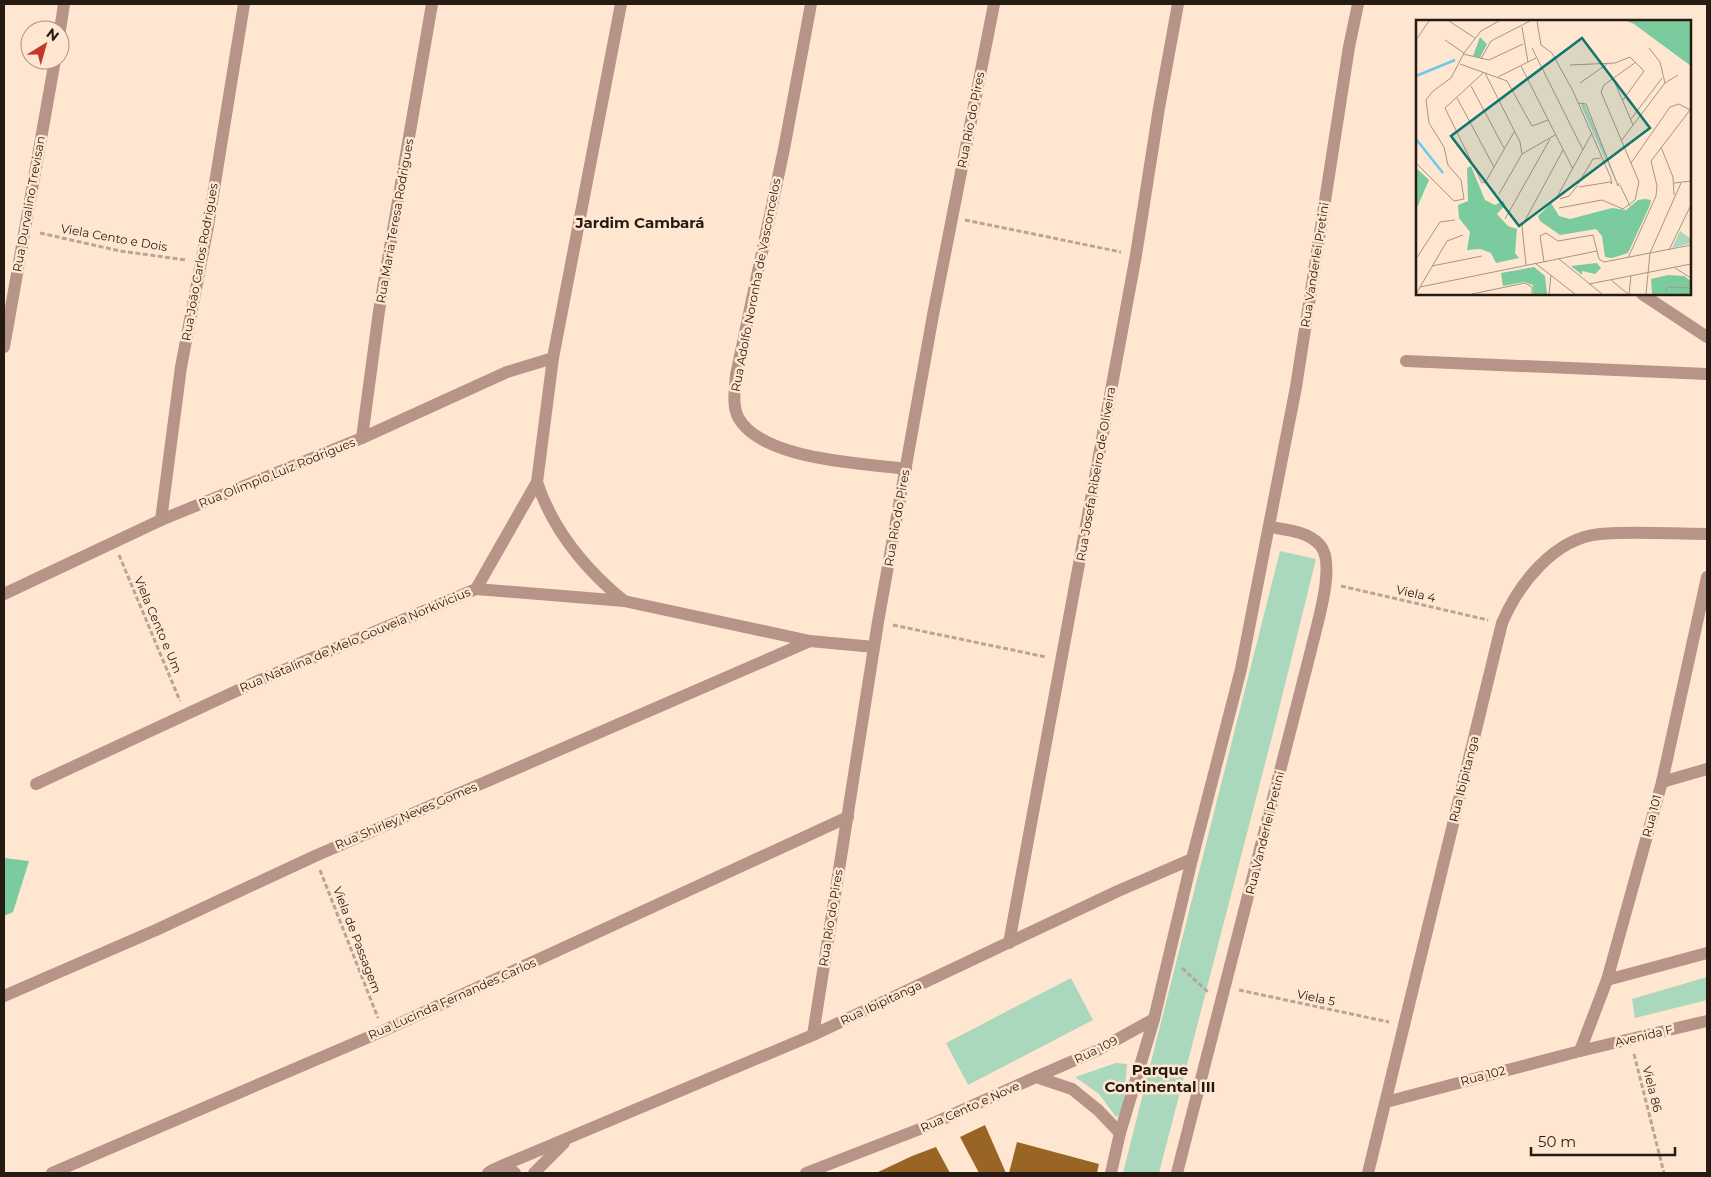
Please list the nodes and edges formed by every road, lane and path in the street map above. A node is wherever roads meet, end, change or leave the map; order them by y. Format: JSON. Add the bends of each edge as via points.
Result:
{"nodes":[{"id":1,"x":64,"y":4,"type":"edge"},
{"id":2,"x":244,"y":4,"type":"edge"},
{"id":3,"x":432,"y":4,"type":"edge"},
{"id":4,"x":622,"y":4,"type":"edge"},
{"id":5,"x":811,"y":4,"type":"edge"},
{"id":6,"x":994,"y":4,"type":"edge"},
{"id":7,"x":1178,"y":4,"type":"edge"},
{"id":8,"x":1358,"y":4,"type":"edge"},
{"id":9,"x":62,"y":20,"type":"edge"},
{"id":10,"x":53,"y":70,"type":"edge"},
{"id":11,"x":952,"y":217,"type":"junction"},
{"id":12,"x":24,"y":230,"type":"junction"},
{"id":13,"x":1136,"y":255,"type":"junction"},
{"id":14,"x":201,"y":262,"type":"junction"},
{"id":15,"x":1643,"y":295,"type":"edge"},
{"id":16,"x":1707,"y":338,"type":"edge"},
{"id":17,"x":4,"y":347,"type":"edge"},
{"id":18,"x":552,"y":358,"type":"junction"},
{"id":19,"x":1406,"y":360,"type":"dead end"},
{"id":20,"x":1707,"y":374,"type":"edge"},
{"id":21,"x":362,"y":438,"type":"junction"},
{"id":22,"x":906,"y":469,"type":"junction"},
{"id":23,"x":537,"y":482,"type":"junction"},
{"id":24,"x":161,"y":520,"type":"junction"},
{"id":25,"x":1270,"y":527,"type":"junction"},
{"id":26,"x":1707,"y":534,"type":"edge"},
{"id":27,"x":114,"y":543,"type":"junction"},
{"id":28,"x":1707,"y":577,"type":"edge"},
{"id":29,"x":1326,"y":582,"type":"junction"},
{"id":30,"x":476,"y":589,"type":"junction"},
{"id":31,"x":4,"y":594,"type":"edge"},
{"id":32,"x":624,"y":601,"type":"junction"},
{"id":33,"x":878,"y":622,"type":"junction"},
{"id":34,"x":1502,"y":623,"type":"junction"},
{"id":35,"x":810,"y":641,"type":"junction"},
{"id":36,"x":874,"y":647,"type":"junction"},
{"id":37,"x":1061,"y":660,"type":"junction"},
{"id":38,"x":185,"y":715,"type":"junction"},
{"id":39,"x":1707,"y":769,"type":"edge"},
{"id":40,"x":1662,"y":782,"type":"junction"},
{"id":41,"x":36,"y":784,"type":"dead end"},
{"id":42,"x":848,"y":817,"type":"junction"},
{"id":43,"x":315,"y":856,"type":"junction"},
{"id":44,"x":1192,"y":859,"type":"junction"},
{"id":45,"x":1009,"y":943,"type":"junction"},
{"id":46,"x":1707,"y":953,"type":"edge"},
{"id":47,"x":1170,"y":954,"type":"junction"},
{"id":48,"x":1607,"y":980,"type":"junction"},
{"id":49,"x":1224,"y":987,"type":"junction"},
{"id":50,"x":4,"y":996,"type":"edge"},
{"id":51,"x":1220,"y":1002,"type":"junction"},
{"id":52,"x":1154,"y":1019,"type":"junction"},
{"id":53,"x":1707,"y":1020,"type":"edge"},
{"id":54,"x":1404,"y":1026,"type":"junction"},
{"id":55,"x":383,"y":1031,"type":"junction"},
{"id":56,"x":812,"y":1035,"type":"junction"},
{"id":57,"x":1630,"y":1039,"type":"junction"},
{"id":58,"x":1580,"y":1051,"type":"junction"},
{"id":59,"x":1036,"y":1077,"type":"junction"},
{"id":60,"x":1386,"y":1102,"type":"junction"},
{"id":61,"x":1120,"y":1133,"type":"junction"},
{"id":62,"x":567,"y":1139,"type":"junction"},
{"id":63,"x":494,"y":1170,"type":"edge"},
{"id":64,"x":52,"y":1173,"type":"edge"},
{"id":65,"x":515,"y":1173,"type":"edge"},
{"id":66,"x":534,"y":1173,"type":"edge"},
{"id":67,"x":807,"y":1173,"type":"edge"},
{"id":68,"x":1111,"y":1173,"type":"edge"},
{"id":69,"x":1177,"y":1173,"type":"edge"},
{"id":70,"x":1368,"y":1173,"type":"edge"},
{"id":71,"x":1664,"y":1173,"type":"edge"}],
"edges":[{"from":1,"to":9,"type":"street"},
{"from":2,"to":14,"type":"street","name":"Rua João Carlos Rodrigues"},
{"from":3,"to":21,"type":"street","name":"Rua Maria Teresa Rodrigues","via":[[379,310]]},
{"from":4,"to":18,"type":"street","name":"Rua Natalina de Melo Gouveia Norkivicius"},
{"from":5,"to":22,"type":"street","name":"Rua Adolfo Noronha de Vasconcelos","via":[[734,397],[738,416],[750,432],[767,444],[788,452]]},
{"from":6,"to":11,"type":"street","name":"Rua Rio do Pires"},
{"from":7,"to":13,"type":"street","name":"Rua Josefa Ribeiro de Oliveira"},
{"from":8,"to":25,"type":"street","name":"Rua Vanderlei Pretini"},
{"from":10,"to":12,"type":"street","name":"Rua Durvalino Trevisan"},
{"from":11,"to":13,"type":"path"},
{"from":11,"to":22,"type":"street","name":"Rua Rio do Pires"},
{"from":12,"to":14,"type":"path","name":"Viela Cento e Dois","via":[[120,251]]},
{"from":12,"to":17,"type":"street","name":"Rua Durvalino Trevisan"},
{"from":13,"to":37,"type":"street","name":"Rua Josefa Ribeiro de Oliveira"},
{"from":14,"to":24,"type":"street","name":"Rua João Carlos Rodrigues","via":[[181,368]]},
{"from":15,"to":16,"type":"street"},
{"from":18,"to":21,"type":"street","name":"Rua Olimpio Luiz Rodrigues","via":[[475,386]]},
{"from":18,"to":23,"type":"street","name":"Rua Natalina de Melo Gouveia Norkivicius"},
{"from":19,"to":20,"type":"street"},
{"from":21,"to":24,"type":"street","name":"Rua Olimpio Luiz Rodrigues"},
{"from":22,"to":33,"type":"street","name":"Rua Rio do Pires"},
{"from":23,"to":30,"type":"street","name":"Rua Natalina de Melo Gouveia Norkivicius"},
{"from":23,"to":32,"type":"street","via":[[545,508],[576,555],[596,578]]},
{"from":24,"to":27,"type":"street","name":"Rua Olimpio Luiz Rodrigues"},
{"from":25,"to":29,"type":"street","name":"Rua Vanderlei Pretini","via":[[1297,531],[1320,545],[1326,557]]},
{"from":25,"to":44,"type":"street","name":"Rua Vanderlei Pretini","via":[[1241,669]]},
{"from":26,"to":34,"type":"street","name":"Rua Ibipitanga","via":[[1598,534],[1572,543],[1548,558],[1530,575],[1511,602]]},
{"from":27,"to":31,"type":"street","name":"Rua Olimpio Luiz Rodrigues"},
{"from":27,"to":38,"type":"path","name":"Viela Cento e Um"},
{"from":28,"to":40,"type":"street","name":"Rua 101"},
{"from":29,"to":34,"type":"path","name":"Viela 4"},
{"from":29,"to":49,"type":"street","name":"Rua Vanderlei Pretini"},
{"from":30,"to":32,"type":"street"},
{"from":30,"to":38,"type":"street","name":"Rua Natalina de Melo Gouveia Norkivicius"},
{"from":32,"to":35,"type":"street"},
{"from":33,"to":36,"type":"street","name":"Rua Rio do Pires"},
{"from":33,"to":37,"type":"path"},
{"from":34,"to":54,"type":"street","name":"Rua Ibipitanga"},
{"from":35,"to":36,"type":"street"},
{"from":35,"to":43,"type":"street","name":"Rua Shirley Neves Gomes"},
{"from":36,"to":42,"type":"street","name":"Rua Rio do Pires"},
{"from":37,"to":45,"type":"street","name":"Rua Josefa Ribeiro de Oliveira"},
{"from":38,"to":41,"type":"street","name":"Rua Natalina de Melo Gouveia Norkivicius"},
{"from":39,"to":40,"type":"street"},
{"from":40,"to":48,"type":"street","name":"Rua 101"},
{"from":42,"to":55,"type":"street","name":"Rua Lucinda Fernandes Carlos"},
{"from":42,"to":56,"type":"street","name":"Rua Rio do Pires"},
{"from":43,"to":50,"type":"street","name":"Rua Shirley Neves Gomes"},
{"from":43,"to":55,"type":"path","name":"Viela de Passagem"},
{"from":44,"to":45,"type":"street","name":"Rua Ibipitanga","via":[[1118,890]]},
{"from":44,"to":47,"type":"street","name":"Rua Vanderlei Pretini"},
{"from":45,"to":56,"type":"street","name":"Rua Ibipitanga"},
{"from":46,"to":48,"type":"street"},
{"from":47,"to":51,"type":"path","via":[[1187,974]]},
{"from":47,"to":52,"type":"street","name":"Rua Vanderlei Pretini"},
{"from":48,"to":58,"type":"street","name":"Rua 101"},
{"from":49,"to":51,"type":"street","name":"Rua Vanderlei Pretini"},
{"from":49,"to":54,"type":"path","name":"Viela 5"},
{"from":51,"to":69,"type":"street","name":"Rua Vanderlei Pretini"},
{"from":52,"to":59,"type":"street","name":"Rua 109","via":[[1096,1051]]},
{"from":52,"to":61,"type":"street","name":"Rua Vanderlei Pretini"},
{"from":53,"to":57,"type":"street","name":"Avenida F"},
{"from":54,"to":60,"type":"street","name":"Rua Ibipitanga"},
{"from":55,"to":64,"type":"street","name":"Rua Lucinda Fernandes Carlos"},
{"from":56,"to":62,"type":"street","name":"Rua Ibipitanga"},
{"from":57,"to":58,"type":"street","name":"Avenida F"},
{"from":57,"to":71,"type":"path","name":"Viela 86"},
{"from":58,"to":60,"type":"street","name":"Rua 102"},
{"from":59,"to":61,"type":"street","via":[[1072,1089]]},
{"from":59,"to":67,"type":"street","name":"Rua Cento e Nove","via":[[925,1127]]},
{"from":60,"to":70,"type":"street","name":"Rua Ibipitanga"},
{"from":61,"to":68,"type":"street","name":"Rua Vanderlei Pretini"},
{"from":62,"to":63,"type":"street","name":"Rua Ibipitanga"},
{"from":62,"to":66,"type":"street","name":"Rua Ibipitanga"},
{"from":63,"to":65,"type":"street","via":[[506,1168]]}]}
